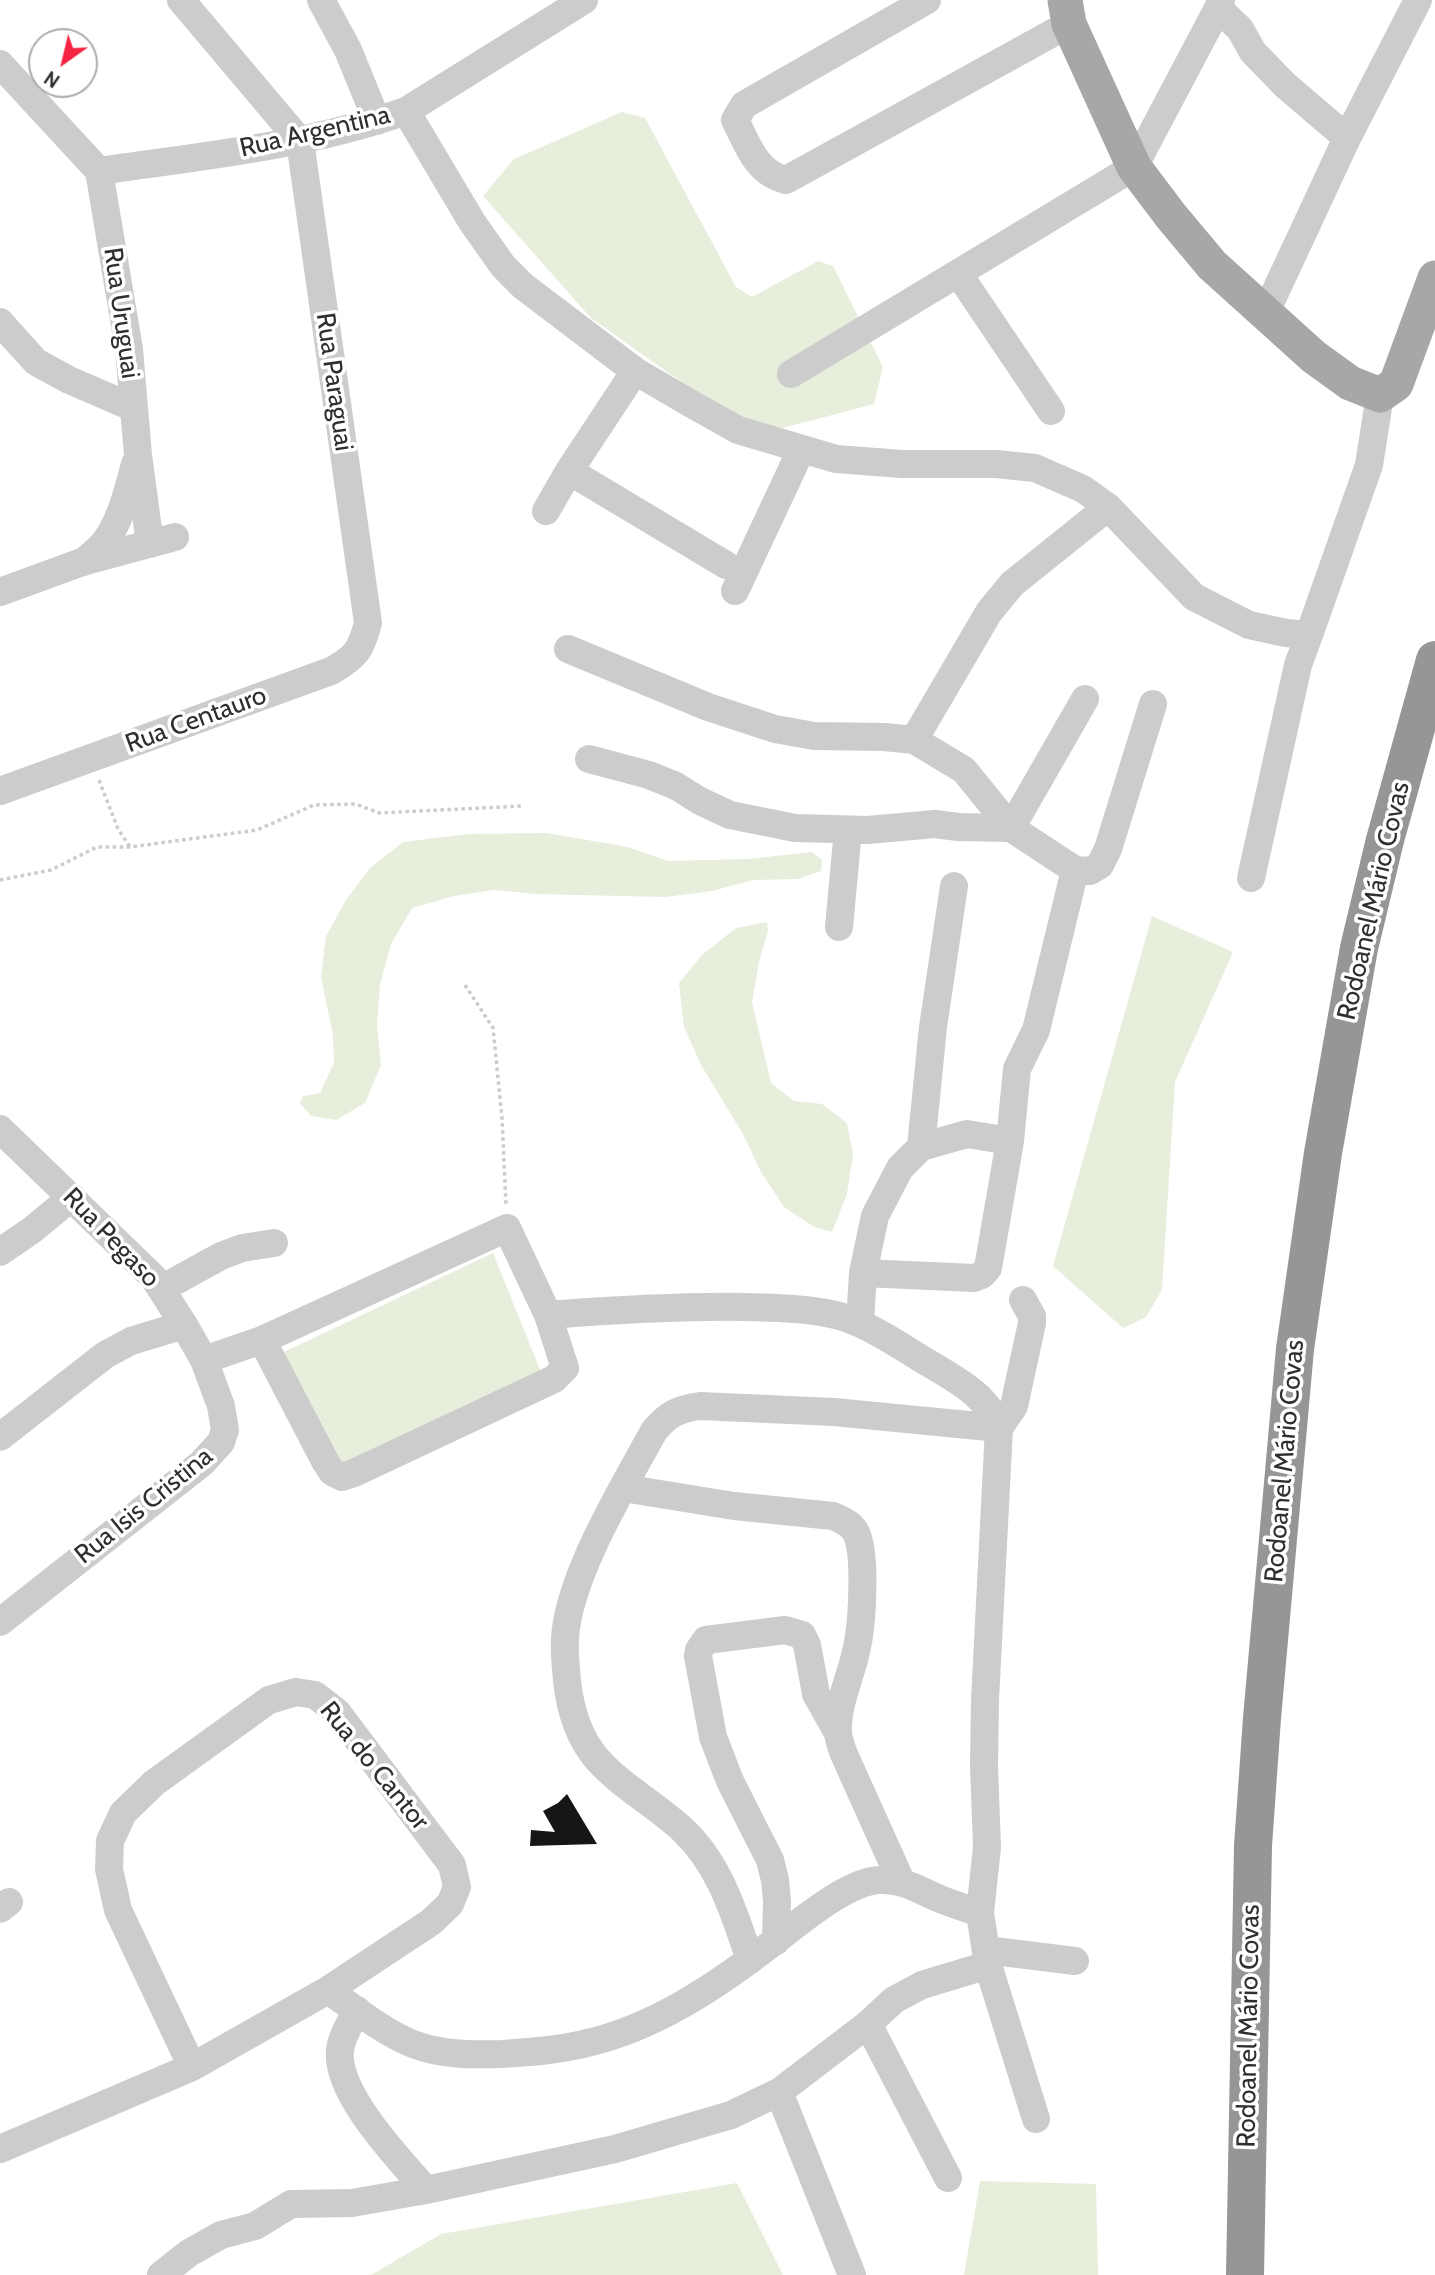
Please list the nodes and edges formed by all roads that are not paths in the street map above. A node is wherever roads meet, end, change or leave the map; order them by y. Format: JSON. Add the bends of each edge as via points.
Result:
{"nodes":[{"id":1,"x":181,"y":0,"type":"edge"},
{"id":2,"x":321,"y":0,"type":"edge"},
{"id":3,"x":584,"y":0,"type":"edge"},
{"id":4,"x":928,"y":0,"type":"edge"},
{"id":5,"x":1418,"y":0,"type":"edge"},
{"id":6,"x":1220,"y":4,"type":"edge"},
{"id":7,"x":1067,"y":12,"type":"edge"},
{"id":8,"x":0,"y":64,"type":"edge"},
{"id":9,"x":406,"y":111,"type":"junction"},
{"id":10,"x":377,"y":121,"type":"junction"},
{"id":11,"x":1347,"y":138,"type":"junction"},
{"id":12,"x":300,"y":141,"type":"junction"},
{"id":13,"x":1134,"y":167,"type":"junction"},
{"id":14,"x":99,"y":171,"type":"junction"},
{"id":15,"x":958,"y":273,"type":"junction"},
{"id":16,"x":1435,"y":278,"type":"edge"},
{"id":17,"x":1265,"y":314,"type":"junction"},
{"id":18,"x":0,"y":322,"type":"edge"},
{"id":19,"x":0,"y":342,"type":"edge"},
{"id":20,"x":36,"y":362,"type":"junction"},
{"id":21,"x":635,"y":371,"type":"junction"},
{"id":22,"x":791,"y":374,"type":"dead end"},
{"id":23,"x":1380,"y":395,"type":"junction"},
{"id":24,"x":134,"y":408,"type":"junction"},
{"id":25,"x":1051,"y":411,"type":"dead end"},
{"id":26,"x":802,"y":450,"type":"junction"},
{"id":27,"x":138,"y":455,"type":"junction"},
{"id":28,"x":569,"y":471,"type":"junction"},
{"id":29,"x":1108,"y":507,"type":"junction"},
{"id":30,"x":546,"y":510,"type":"dead end"},
{"id":31,"x":82,"y":562,"type":"junction"},
{"id":32,"x":726,"y":565,"type":"dead end"},
{"id":33,"x":0,"y":592,"type":"edge"},
{"id":34,"x":735,"y":592,"type":"dead end"},
{"id":35,"x":368,"y":623,"type":"joint"},
{"id":36,"x":1309,"y":635,"type":"junction"},
{"id":37,"x":568,"y":649,"type":"dead end"},
{"id":38,"x":1435,"y":660,"type":"edge"},
{"id":39,"x":1085,"y":699,"type":"dead end"},
{"id":40,"x":1153,"y":704,"type":"dead end"},
{"id":41,"x":914,"y":740,"type":"junction"},
{"id":42,"x":589,"y":759,"type":"dead end"},
{"id":43,"x":0,"y":791,"type":"edge"},
{"id":44,"x":1011,"y":828,"type":"junction"},
{"id":45,"x":848,"y":830,"type":"junction"},
{"id":46,"x":1075,"y":870,"type":"junction"},
{"id":47,"x":1251,"y":878,"type":"dead end"},
{"id":48,"x":954,"y":886,"type":"dead end"},
{"id":49,"x":839,"y":927,"type":"dead end"},
{"id":50,"x":0,"y":1129,"type":"edge"},
{"id":51,"x":1010,"y":1140,"type":"junction"},
{"id":52,"x":921,"y":1147,"type":"junction"},
{"id":53,"x":72,"y":1197,"type":"junction"},
{"id":54,"x":274,"y":1243,"type":"dead end"},
{"id":55,"x":0,"y":1252,"type":"edge"},
{"id":56,"x":863,"y":1273,"type":"junction"},
{"id":57,"x":161,"y":1289,"type":"junction"},
{"id":58,"x":1023,"y":1300,"type":"dead end"},
{"id":59,"x":548,"y":1315,"type":"junction"},
{"id":60,"x":860,"y":1323,"type":"junction"},
{"id":61,"x":184,"y":1325,"type":"junction"},
{"id":62,"x":262,"y":1340,"type":"junction"},
{"id":63,"x":204,"y":1360,"type":"junction"},
{"id":64,"x":999,"y":1428,"type":"junction"},
{"id":65,"x":0,"y":1437,"type":"edge"},
{"id":66,"x":623,"y":1488,"type":"junction"},
{"id":67,"x":0,"y":1622,"type":"edge"},
{"id":68,"x":838,"y":1733,"type":"junction"},
{"id":69,"x":901,"y":1881,"type":"junction"},
{"id":70,"x":979,"y":1913,"type":"junction"},
{"id":71,"x":776,"y":1941,"type":"junction"},
{"id":72,"x":987,"y":1957,"type":"junction"},
{"id":73,"x":750,"y":1960,"type":"junction"},
{"id":74,"x":1075,"y":1961,"type":"dead end"},
{"id":75,"x":328,"y":1990,"type":"junction"},
{"id":76,"x":357,"y":2010,"type":"junction"},
{"id":77,"x":868,"y":2024,"type":"junction"},
{"id":78,"x":192,"y":2067,"type":"junction"},
{"id":79,"x":779,"y":2092,"type":"junction"},
{"id":80,"x":1036,"y":2119,"type":"dead end"},
{"id":81,"x":0,"y":2149,"type":"edge"},
{"id":82,"x":948,"y":2178,"type":"dead end"},
{"id":83,"x":426,"y":2190,"type":"junction"},
{"id":84,"x":161,"y":2275,"type":"edge"},
{"id":85,"x":852,"y":2275,"type":"edge"},
{"id":86,"x":1245,"y":2275,"type":"edge"}],
"edges":[{"from":1,"to":12,"type":"street"},
{"from":2,"to":10,"type":"street","via":[[348,50]]},
{"from":3,"to":9,"type":"street","name":"Rua Argentina"},
{"from":4,"to":7,"type":"street","via":[[744,105],[734,120],[757,163],[772,177],[786,180]]},
{"from":5,"to":11,"type":"street"},
{"from":6,"to":11,"type":"street","via":[[1253,52]]},
{"from":6,"to":13,"type":"street"},
{"from":7,"to":13,"type":"main road"},
{"from":8,"to":14,"type":"street"},
{"from":9,"to":10,"type":"street","name":"Rua Argentina"},
{"from":9,"to":21,"type":"street","via":[[503,266]]},
{"from":10,"to":12,"type":"street","name":"Rua Argentina"},
{"from":11,"to":17,"type":"street"},
{"from":12,"to":14,"type":"street","name":"Rua Argentina"},
{"from":12,"to":35,"type":"street","name":"Rua Paraguai"},
{"from":13,"to":15,"type":"street"},
{"from":13,"to":17,"type":"main road","via":[[1212,265]]},
{"from":14,"to":24,"type":"street","name":"Rua Uruguai","via":[[129,349]]},
{"from":15,"to":22,"type":"street"},
{"from":15,"to":25,"type":"street"},
{"from":16,"to":23,"type":"main road","via":[[1396,384]]},
{"from":17,"to":23,"type":"main road","via":[[1314,358],[1350,383]]},
{"from":18,"to":20,"type":"street"},
{"from":19,"to":20,"type":"street"},
{"from":20,"to":24,"type":"street"},
{"from":21,"to":26,"type":"street","via":[[738,430]]},
{"from":21,"to":28,"type":"street"},
{"from":23,"to":36,"type":"street","via":[[1369,465]]},
{"from":24,"to":27,"type":"street","name":"Rua Uruguai"},
{"from":26,"to":29,"type":"street","via":[[835,459],[1035,468],[1083,489]]},
{"from":26,"to":34,"type":"street"},
{"from":27,"to":31,"type":"street","name":"Rua Uruguai","via":[[113,527],[104,543]]},
{"from":27,"to":31,"type":"street","name":"Rua Uruguai","via":[[163,541]]},
{"from":28,"to":30,"type":"street"},
{"from":28,"to":32,"type":"street"},
{"from":29,"to":36,"type":"street","via":[[1194,597],[1248,625]]},
{"from":29,"to":41,"type":"street","via":[[1012,584],[989,612]]},
{"from":31,"to":33,"type":"street"},
{"from":35,"to":43,"type":"street","name":"Rua Centauro","via":[[362,647],[331,671]]},
{"from":36,"to":47,"type":"street","via":[[1298,666]]},
{"from":37,"to":41,"type":"street","via":[[708,707],[775,729],[814,736]]},
{"from":38,"to":86,"type":"highway","name":"Rodoanel Mário Covas","via":[[1359,948],[1294,1349],[1253,1846]]},
{"from":39,"to":44,"type":"street"},
{"from":40,"to":46,"type":"street","via":[[1108,849],[1100,865],[1090,871]]},
{"from":41,"to":44,"type":"street","via":[[964,770]]},
{"from":42,"to":45,"type":"street","via":[[649,775],[730,815],[794,828]]},
{"from":44,"to":45,"type":"street","via":[[935,824]]},
{"from":44,"to":46,"type":"street"},
{"from":45,"to":49,"type":"street"},
{"from":46,"to":51,"type":"street","via":[[1036,1030],[1017,1069]]},
{"from":48,"to":52,"type":"street"},
{"from":50,"to":53,"type":"street","name":"Rua Pegaso"},
{"from":51,"to":52,"type":"street","via":[[967,1134]]},
{"from":51,"to":56,"type":"street","via":[[992,1258],[982,1275]]},
{"from":52,"to":56,"type":"street","via":[[900,1168],[875,1216]]},
{"from":53,"to":55,"type":"street"},
{"from":53,"to":57,"type":"street","name":"Rua Pegaso"},
{"from":54,"to":57,"type":"street","via":[[221,1256]]},
{"from":56,"to":60,"type":"street"},
{"from":57,"to":61,"type":"street","name":"Rua Pegaso"},
{"from":58,"to":64,"type":"street","via":[[1032,1323],[1014,1406]]},
{"from":59,"to":60,"type":"street","via":[[678,1306],[773,1308],[818,1312]]},
{"from":59,"to":62,"type":"street","via":[[507,1228]]},
{"from":59,"to":62,"type":"street","via":[[565,1368],[554,1379],[342,1477],[325,1461]]},
{"from":60,"to":64,"type":"street","via":[[975,1393]]},
{"from":61,"to":63,"type":"street","name":"Rua Pegaso"},
{"from":61,"to":65,"type":"street","via":[[131,1341],[105,1355]]},
{"from":62,"to":63,"type":"street"},
{"from":63,"to":67,"type":"street","name":"Rua Isis Cristina","via":[[221,1406],[225,1430],[221,1442],[202,1463]]},
{"from":64,"to":66,"type":"street","via":[[834,1412],[700,1406],[667,1415]]},
{"from":64,"to":70,"type":"street","via":[[985,1700],[987,1847]]},
{"from":66,"to":68,"type":"street","via":[[833,1516],[854,1529],[860,1542],[861,1623]]},
{"from":66,"to":73,"type":"street","via":[[571,1603],[565,1637],[570,1704],[596,1757],[683,1830],[707,1858],[730,1899]]},
{"from":68,"to":69,"type":"street"},
{"from":68,"to":71,"type":"street","via":[[816,1694],[802,1635],[785,1630],[702,1644],[698,1656],[713,1737],[775,1880]]},
{"from":69,"to":70,"type":"street"},
{"from":69,"to":71,"type":"street","via":[[855,1886]]},
{"from":70,"to":72,"type":"street"},
{"from":71,"to":73,"type":"street"},
{"from":72,"to":74,"type":"street"},
{"from":72,"to":77,"type":"street","via":[[894,2000]]},
{"from":72,"to":80,"type":"street"},
{"from":73,"to":76,"type":"street","via":[[691,1999],[641,2024],[593,2042],[540,2052],[476,2055],[434,2050],[402,2038]]},
{"from":75,"to":76,"type":"street"},
{"from":75,"to":78,"type":"street","name":"Rua do Cantor"},
{"from":75,"to":78,"type":"street","name":"Rua do Cantor","via":[[431,1922],[450,1904],[457,1887],[452,1865],[337,1712],[314,1695],[296,1692],[269,1700],[154,1783],[123,1813],[110,1841],[109,1869],[118,1910]]},
{"from":76,"to":83,"type":"street","via":[[340,2051],[341,2070],[375,2130]]},
{"from":77,"to":79,"type":"street"},
{"from":77,"to":82,"type":"street"},
{"from":78,"to":81,"type":"street","name":"Rua do Cantor"},
{"from":79,"to":83,"type":"street","via":[[731,2115],[615,2149]]},
{"from":79,"to":85,"type":"street"},
{"from":83,"to":84,"type":"street","via":[[352,2203],[291,2204],[255,2226],[221,2235]]}]}
